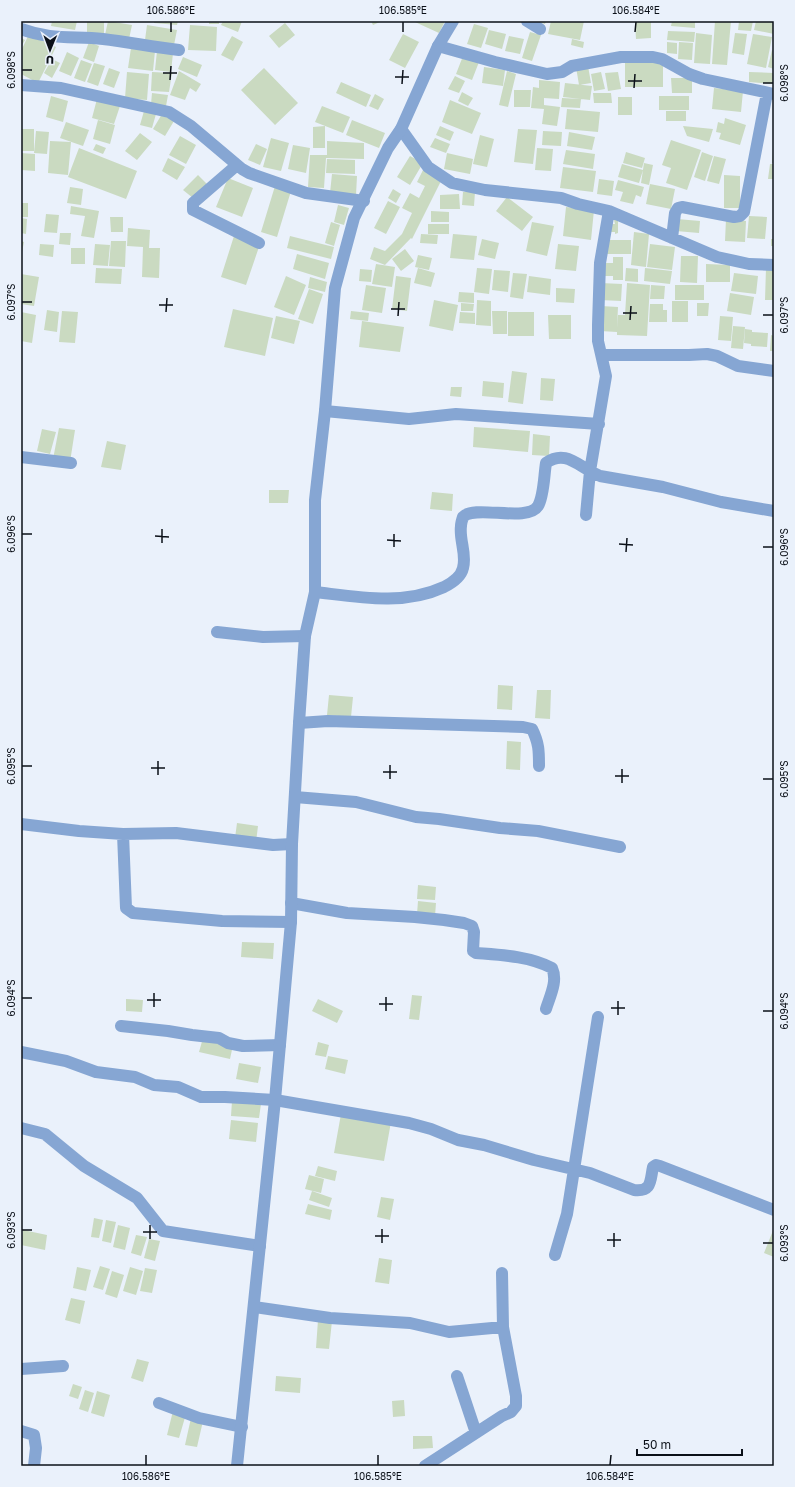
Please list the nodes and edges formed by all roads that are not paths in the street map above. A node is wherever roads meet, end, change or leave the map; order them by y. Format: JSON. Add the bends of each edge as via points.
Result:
{"nodes":[{"id":1,"x":453,"y":21,"type":"edge"},
{"id":2,"x":527,"y":21,"type":"edge"},
{"id":3,"x":21,"y":28,"type":"edge"},
{"id":4,"x":540,"y":29,"type":"dead end"},
{"id":5,"x":438,"y":46,"type":"junction"},
{"id":6,"x":179,"y":50,"type":"dead end"},
{"id":7,"x":21,"y":85,"type":"edge"},
{"id":8,"x":770,"y":94,"type":"edge"},
{"id":9,"x":401,"y":129,"type":"junction"},
{"id":10,"x":237,"y":165,"type":"junction"},
{"id":11,"x":364,"y":201,"type":"junction"},
{"id":12,"x":609,"y":211,"type":"junction"},
{"id":13,"x":672,"y":238,"type":"junction"},
{"id":14,"x":259,"y":243,"type":"dead end"},
{"id":15,"x":774,"y":265,"type":"edge"},
{"id":16,"x":602,"y":355,"type":"junction"},
{"id":17,"x":774,"y":371,"type":"edge"},
{"id":18,"x":325,"y":411,"type":"junction"},
{"id":19,"x":599,"y":424,"type":"junction"},
{"id":20,"x":21,"y":457,"type":"edge"},
{"id":21,"x":71,"y":463,"type":"dead end"},
{"id":22,"x":590,"y":471,"type":"junction"},
{"id":23,"x":774,"y":512,"type":"edge"},
{"id":24,"x":586,"y":515,"type":"dead end"},
{"id":25,"x":315,"y":592,"type":"junction"},
{"id":26,"x":217,"y":632,"type":"dead end"},
{"id":27,"x":305,"y":636,"type":"junction"},
{"id":28,"x":299,"y":723,"type":"junction"},
{"id":29,"x":539,"y":766,"type":"dead end"},
{"id":30,"x":295,"y":797,"type":"junction"},
{"id":31,"x":21,"y":824,"type":"edge"},
{"id":32,"x":123,"y":834,"type":"junction"},
{"id":33,"x":292,"y":844,"type":"junction"},
{"id":34,"x":620,"y":847,"type":"dead end"},
{"id":35,"x":292,"y":903,"type":"junction"},
{"id":36,"x":291,"y":922,"type":"junction"},
{"id":37,"x":546,"y":1009,"type":"dead end"},
{"id":38,"x":598,"y":1017,"type":"dead end"},
{"id":39,"x":121,"y":1026,"type":"dead end"},
{"id":40,"x":280,"y":1045,"type":"junction"},
{"id":41,"x":21,"y":1052,"type":"edge"},
{"id":42,"x":275,"y":1100,"type":"junction"},
{"id":43,"x":21,"y":1128,"type":"edge"},
{"id":44,"x":575,"y":1169,"type":"junction"},
{"id":45,"x":774,"y":1210,"type":"edge"},
{"id":46,"x":260,"y":1246,"type":"junction"},
{"id":47,"x":555,"y":1254,"type":"dead end"},
{"id":48,"x":502,"y":1273,"type":"dead end"},
{"id":49,"x":254,"y":1307,"type":"junction"},
{"id":50,"x":503,"y":1327,"type":"junction"},
{"id":51,"x":63,"y":1366,"type":"dead end"},
{"id":52,"x":21,"y":1369,"type":"edge"},
{"id":53,"x":457,"y":1376,"type":"dead end"},
{"id":54,"x":159,"y":1403,"type":"dead end"},
{"id":55,"x":242,"y":1427,"type":"junction"},
{"id":56,"x":21,"y":1431,"type":"edge"},
{"id":57,"x":476,"y":1433,"type":"junction"},
{"id":58,"x":34,"y":1466,"type":"edge"},
{"id":59,"x":238,"y":1466,"type":"edge"},
{"id":60,"x":424,"y":1466,"type":"edge"}],
"edges":[{"from":1,"to":5,"type":"street"},
{"from":2,"to":4,"type":"street"},
{"from":3,"to":6,"type":"street","via":[[53,37],[102,39]]},
{"from":5,"to":8,"type":"street","via":[[547,74],[562,72],[572,66],[621,57],[653,57],[703,79]]},
{"from":5,"to":9,"type":"street"},
{"from":7,"to":10,"type":"street","via":[[61,88],[169,112],[191,126]]},
{"from":8,"to":13,"type":"street","via":[[744,212],[734,217],[678,208]]},
{"from":9,"to":11,"type":"street","via":[[388,148]]},
{"from":9,"to":12,"type":"street","via":[[428,167],[452,183],[485,190],[561,198]]},
{"from":10,"to":11,"type":"street","via":[[249,173],[306,193]]},
{"from":10,"to":14,"type":"street","via":[[193,203],[193,210]]},
{"from":11,"to":18,"type":"street","via":[[354,218],[335,288]]},
{"from":12,"to":13,"type":"street"},
{"from":12,"to":16,"type":"street","via":[[600,263],[598,341]]},
{"from":13,"to":15,"type":"street","via":[[717,257],[749,264]]},
{"from":16,"to":17,"type":"street","via":[[707,354],[738,366]]},
{"from":16,"to":19,"type":"street","via":[[606,376]]},
{"from":18,"to":19,"type":"street","via":[[409,419],[456,414]]},
{"from":18,"to":25,"type":"street","via":[[315,500]]},
{"from":19,"to":22,"type":"street"},
{"from":20,"to":21,"type":"street"},
{"from":22,"to":23,"type":"street","via":[[600,476]]},
{"from":22,"to":24,"type":"street"},
{"from":22,"to":25,"type":"street","via":[[565,457],[552,458],[546,463],[541,499],[537,508],[528,512],[470,512],[465,515],[461,526],[463,569],[454,582],[436,590],[394,599]]},
{"from":25,"to":27,"type":"street"},
{"from":26,"to":27,"type":"street","via":[[263,637]]},
{"from":27,"to":28,"type":"street"},
{"from":28,"to":29,"type":"street","via":[[328,721],[523,727],[532,729],[536,737]]},
{"from":28,"to":30,"type":"street"},
{"from":30,"to":33,"type":"street"},
{"from":30,"to":34,"type":"street","via":[[356,802],[416,817],[538,831]]},
{"from":31,"to":32,"type":"street"},
{"from":32,"to":33,"type":"street","via":[[176,833],[274,845]]},
{"from":32,"to":36,"type":"street","via":[[126,908],[129,911],[222,921]]},
{"from":33,"to":35,"type":"street"},
{"from":35,"to":36,"type":"street"},
{"from":35,"to":37,"type":"street","via":[[347,913],[414,917],[472,926],[473,951],[476,953],[507,955],[546,964],[552,968],[555,974]]},
{"from":36,"to":40,"type":"street"},
{"from":38,"to":44,"type":"street"},
{"from":39,"to":40,"type":"street","via":[[219,1038],[243,1046]]},
{"from":40,"to":42,"type":"street"},
{"from":41,"to":42,"type":"street","via":[[66,1061],[96,1072],[135,1077],[154,1085],[178,1086],[201,1097]]},
{"from":42,"to":44,"type":"street","via":[[409,1123],[458,1140]]},
{"from":42,"to":46,"type":"street"},
{"from":43,"to":46,"type":"street","via":[[45,1134],[84,1166],[137,1198],[163,1231]]},
{"from":44,"to":45,"type":"street","via":[[641,1191],[649,1185],[653,1167],[656,1165]]},
{"from":44,"to":47,"type":"street","via":[[567,1214]]},
{"from":46,"to":49,"type":"street"},
{"from":48,"to":50,"type":"street"},
{"from":49,"to":50,"type":"street","via":[[330,1318],[410,1323],[449,1332]]},
{"from":49,"to":55,"type":"street"},
{"from":50,"to":57,"type":"street","via":[[516,1406],[512,1412]]},
{"from":51,"to":52,"type":"street"},
{"from":53,"to":57,"type":"street"},
{"from":54,"to":55,"type":"street","via":[[199,1418]]},
{"from":55,"to":59,"type":"street"},
{"from":56,"to":58,"type":"street","via":[[34,1435]]},
{"from":57,"to":60,"type":"street"}]}
